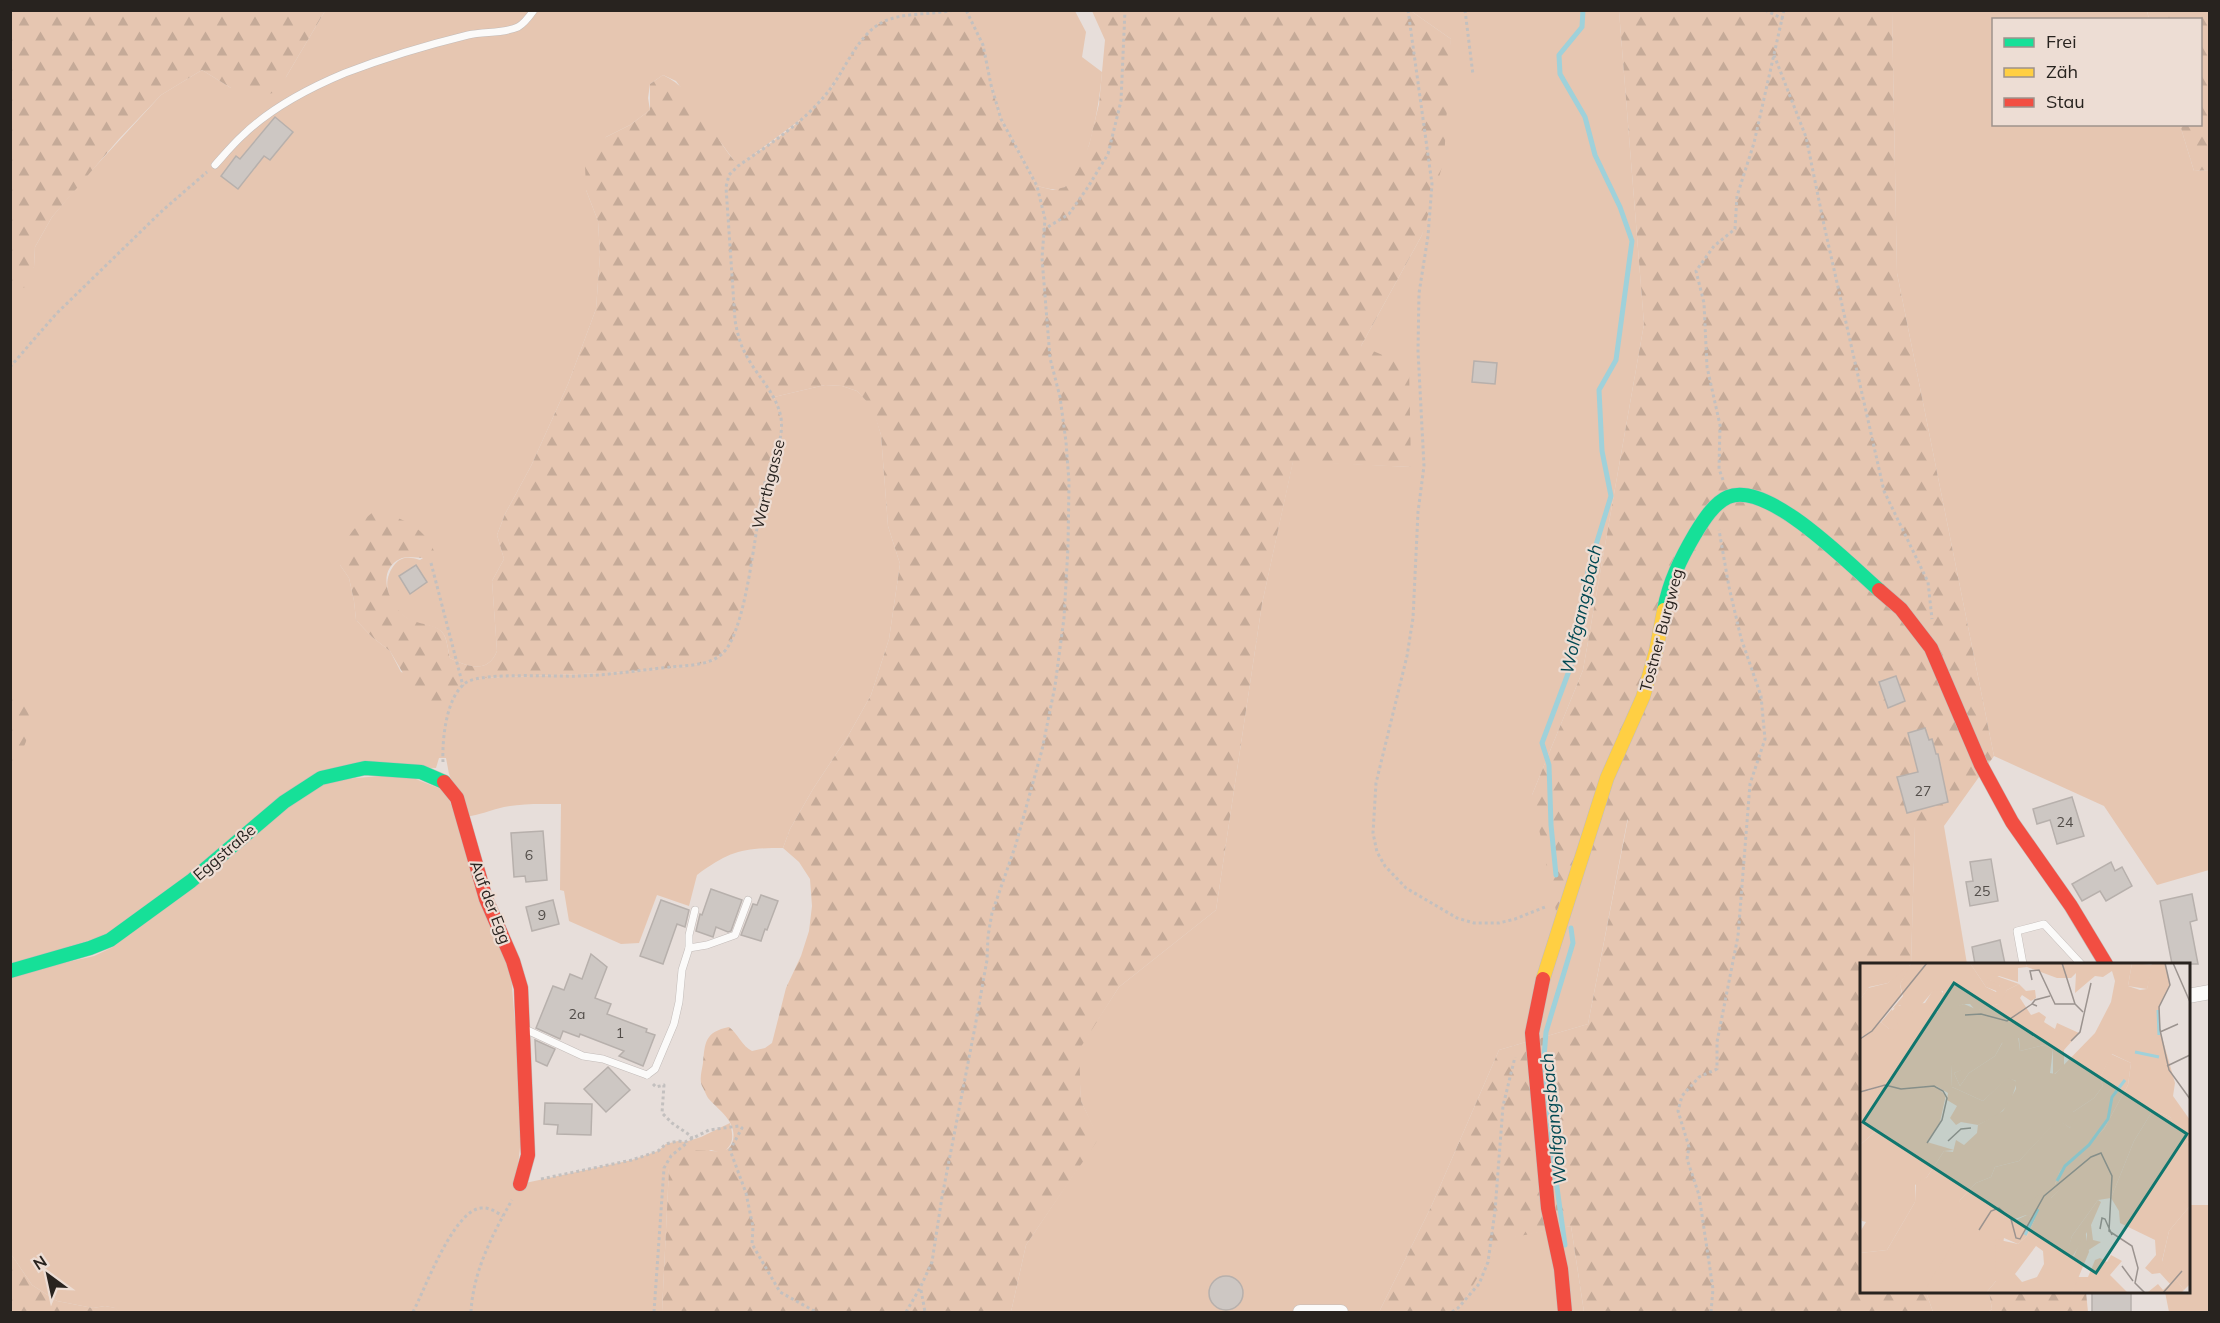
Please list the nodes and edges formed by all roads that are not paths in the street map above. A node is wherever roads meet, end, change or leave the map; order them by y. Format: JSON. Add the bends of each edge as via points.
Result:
{"nodes":[{"id":1,"x":534,"y":10,"type":"edge"},
{"id":2,"x":215,"y":165,"type":"road end"},
{"id":3,"x":444,"y":782,"type":"joint"},
{"id":4,"x":748,"y":900,"type":"dead end"},
{"id":5,"x":695,"y":910,"type":"dead end"},
{"id":6,"x":689,"y":948,"type":"junction"},
{"id":7,"x":2023,"y":963,"type":"edge"},
{"id":8,"x":2080,"y":963,"type":"edge"},
{"id":9,"x":2105,"y":963,"type":"edge"},
{"id":10,"x":10,"y":971,"type":"edge"},
{"id":11,"x":2210,"y":992,"type":"edge"},
{"id":12,"x":2190,"y":996,"type":"edge"},
{"id":13,"x":523,"y":1028,"type":"junction"},
{"id":14,"x":520,"y":1184,"type":"road end"},
{"id":15,"x":1300,"y":1312,"type":"edge"},
{"id":16,"x":1341,"y":1312,"type":"edge"},
{"id":17,"x":1565,"y":1312,"type":"edge"}],
"edges":[{"from":1,"to":2,"type":"lane","via":[[526,21],[511,29],[442,42],[316,86],[270,113]]},
{"from":3,"to":10,"type":"street","name":"Eggstraße","via":[[421,772],[377,769],[346,770],[321,778],[284,802],[191,881],[110,940]]},
{"from":3,"to":13,"type":"street","name":"Auf der Egg","via":[[457,798],[486,899],[517,972]]},
{"from":4,"to":6,"type":"lane","via":[[735,935]]},
{"from":5,"to":6,"type":"lane"},
{"from":6,"to":13,"type":"lane","via":[[674,1024],[648,1079],[603,1059],[583,1056]]},
{"from":7,"to":8,"type":"lane","via":[[2017,931],[2044,924]]},
{"from":9,"to":17,"type":"street","name":"Tostner Burgweg","via":[[2012,822],[1981,765],[1930,648],[1900,609],[1798,520],[1771,502],[1751,495],[1728,496],[1698,529],[1677,566],[1643,697],[1607,778],[1545,970],[1532,1033],[1548,1208]]},
{"from":11,"to":12,"type":"street"},
{"from":13,"to":14,"type":"street","name":"Auf der Egg","via":[[528,1155]]},
{"from":15,"to":16,"type":"street"}]}
